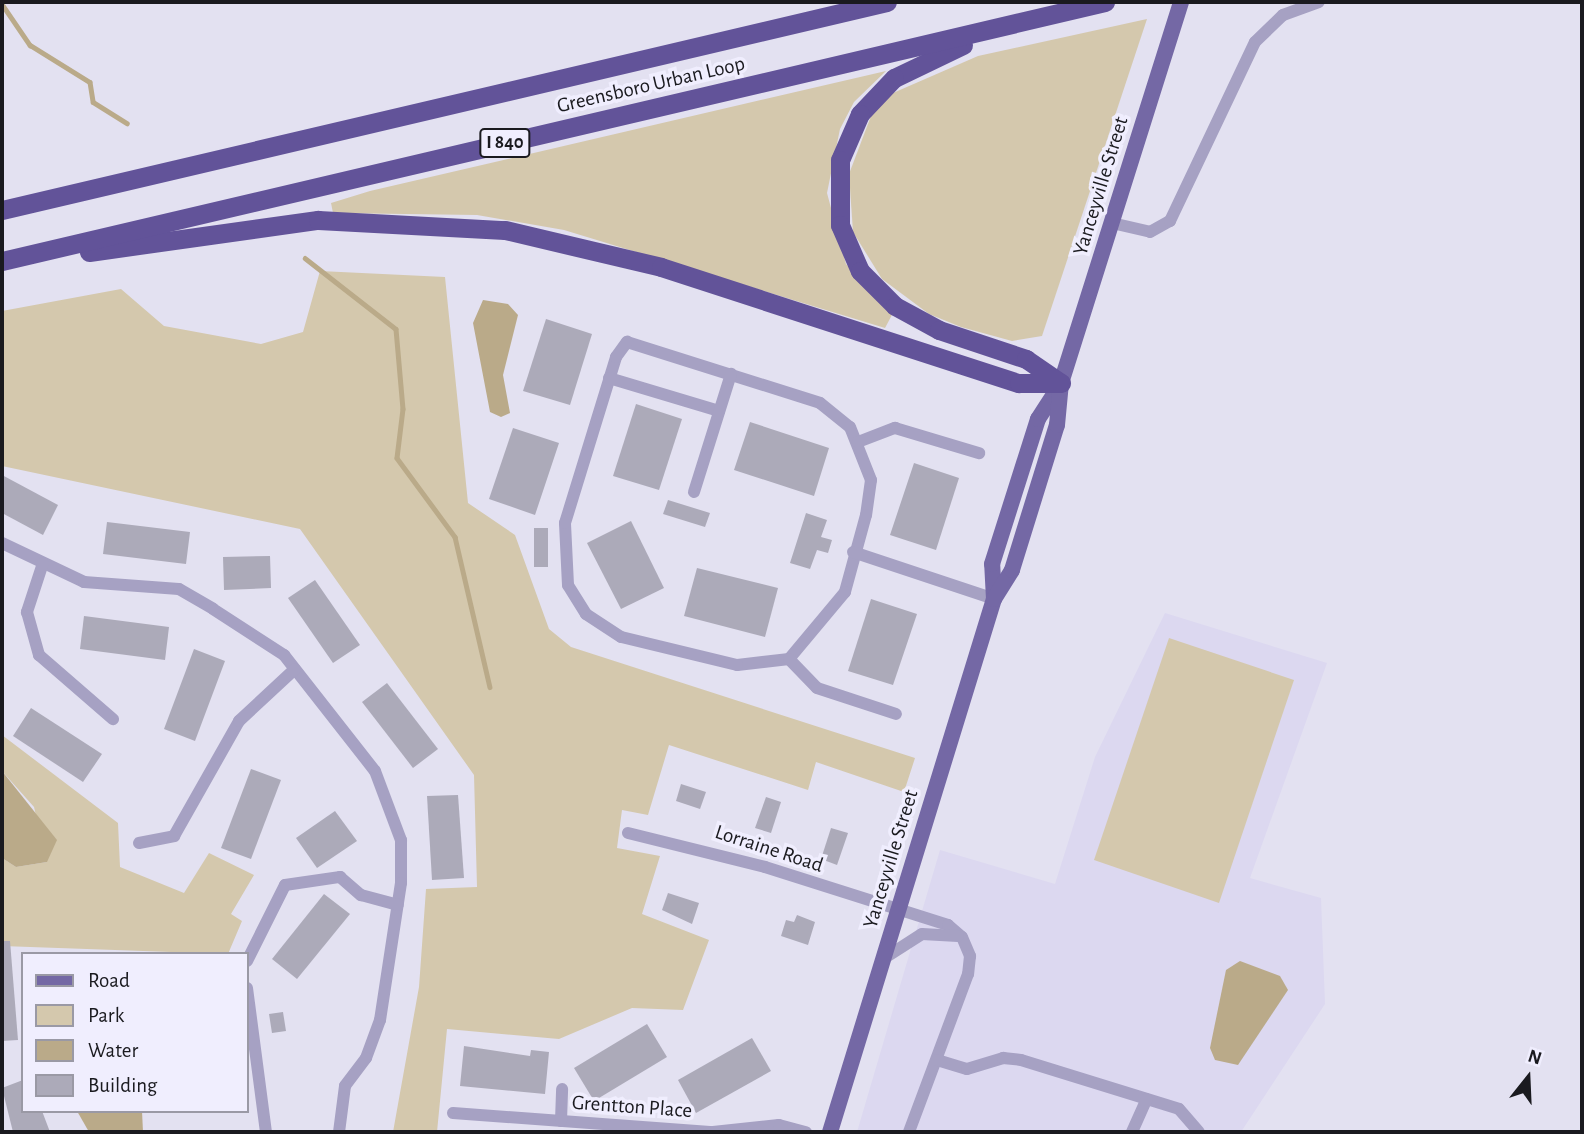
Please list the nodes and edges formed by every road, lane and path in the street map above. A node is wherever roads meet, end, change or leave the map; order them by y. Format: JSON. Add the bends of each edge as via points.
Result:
{"nodes":[{"id":1,"x":887,"y":2,"type":"edge"},
{"id":2,"x":1105,"y":2,"type":"edge"},
{"id":3,"x":1319,"y":2,"type":"edge"},
{"id":4,"x":1180,"y":7,"type":"edge"},
{"id":5,"x":1009,"y":24,"type":"junction"},
{"id":6,"x":2,"y":209,"type":"edge"},
{"id":7,"x":1112,"y":223,"type":"junction"},
{"id":8,"x":2,"y":263,"type":"edge"},
{"id":9,"x":731,"y":374,"type":"junction"},
{"id":10,"x":609,"y":378,"type":"junction"},
{"id":11,"x":1061,"y":383,"type":"junction"},
{"id":12,"x":719,"y":411,"type":"junction"},
{"id":13,"x":858,"y":442,"type":"junction"},
{"id":14,"x":979,"y":453,"type":"dead end"},
{"id":15,"x":694,"y":492,"type":"dead end"},
{"id":16,"x":2,"y":543,"type":"edge"},
{"id":17,"x":853,"y":552,"type":"junction"},
{"id":18,"x":43,"y":563,"type":"junction"},
{"id":19,"x":994,"y":598,"type":"junction"},
{"id":20,"x":789,"y":659,"type":"junction"},
{"id":21,"x":295,"y":669,"type":"junction"},
{"id":22,"x":896,"y":714,"type":"dead end"},
{"id":23,"x":113,"y":719,"type":"dead end"},
{"id":24,"x":628,"y":833,"type":"dead end"},
{"id":25,"x":139,"y":843,"type":"dead end"},
{"id":26,"x":398,"y":905,"type":"junction"},
{"id":27,"x":897,"y":910,"type":"junction"},
{"id":28,"x":962,"y":937,"type":"junction"},
{"id":29,"x":248,"y":959,"type":"edge"},
{"id":30,"x":882,"y":960,"type":"junction"},
{"id":31,"x":248,"y":996,"type":"edge"},
{"id":32,"x":937,"y":1060,"type":"junction"},
{"id":33,"x":562,"y":1088,"type":"dead end"},
{"id":34,"x":1147,"y":1100,"type":"junction"},
{"id":35,"x":453,"y":1113,"type":"dead end"},
{"id":36,"x":561,"y":1121,"type":"junction"},
{"id":37,"x":266,"y":1132,"type":"edge"},
{"id":38,"x":339,"y":1132,"type":"edge"},
{"id":39,"x":806,"y":1132,"type":"edge"},
{"id":40,"x":830,"y":1132,"type":"edge"},
{"id":41,"x":909,"y":1132,"type":"edge"},
{"id":42,"x":1132,"y":1132,"type":"edge"},
{"id":43,"x":1199,"y":1132,"type":"edge"}],
"edges":[{"from":1,"to":6,"type":"highway","name":"Greensboro Urban Loop","number":"I 840"},
{"from":2,"to":5,"type":"highway","name":"Greensboro Urban Loop","number":"I 840"},
{"from":3,"to":7,"type":"street","via":[[1283,15],[1255,42],[1170,221],[1150,232]]},
{"from":4,"to":7,"type":"main road","name":"Yanceyville Street"},
{"from":5,"to":8,"type":"highway","name":"Greensboro Urban Loop","number":"I 840"},
{"from":5,"to":11,"type":"highway","via":[[908,69],[870,100],[844,144],[836,208],[860,271],[895,306],[939,330],[1026,359]]},
{"from":7,"to":11,"type":"main road","name":"Yanceyville Street"},
{"from":8,"to":11,"type":"highway","via":[[284,223],[465,224],[624,256],[1019,383]]},
{"from":9,"to":10,"type":"street","via":[[627,342]]},
{"from":9,"to":12,"type":"street"},
{"from":9,"to":13,"type":"street","via":[[820,403],[850,427]]},
{"from":10,"to":12,"type":"street"},
{"from":10,"to":20,"type":"street","via":[[562,549],[568,585],[586,614],[621,637],[689,657],[737,665]]},
{"from":11,"to":19,"type":"main road","name":"Yanceyville Street","via":[[1054,436],[1012,570]]},
{"from":12,"to":15,"type":"street"},
{"from":13,"to":14,"type":"street","via":[[895,428]]},
{"from":13,"to":17,"type":"street","via":[[871,480]]},
{"from":16,"to":18,"type":"street"},
{"from":17,"to":19,"type":"street"},
{"from":17,"to":20,"type":"street","via":[[845,592]]},
{"from":18,"to":21,"type":"street","via":[[84,582],[179,589],[284,655]]},
{"from":18,"to":23,"type":"street","via":[[27,612],[39,655]]},
{"from":19,"to":27,"type":"main road","name":"Yanceyville Street"},
{"from":20,"to":22,"type":"street","via":[[817,688]]},
{"from":21,"to":25,"type":"street","via":[[239,721],[174,836]]},
{"from":21,"to":26,"type":"street","via":[[375,771],[401,840]]},
{"from":24,"to":27,"type":"street","name":"Lorraine Road","via":[[722,854]]},
{"from":26,"to":29,"type":"street","via":[[361,895],[340,877],[285,885]]},
{"from":26,"to":38,"type":"street","via":[[380,1020],[366,1058],[345,1086]]},
{"from":27,"to":28,"type":"street","name":"Lorraine Road","via":[[948,925]]},
{"from":27,"to":30,"type":"main road","name":"Yanceyville Street"},
{"from":28,"to":30,"type":"street","via":[[922,934]]},
{"from":28,"to":32,"type":"street","via":[[970,956],[968,974]]},
{"from":30,"to":40,"type":"main road","name":"Yanceyville Street"},
{"from":31,"to":37,"type":"street"},
{"from":32,"to":34,"type":"street","via":[[967,1069],[1011,1058]]},
{"from":32,"to":41,"type":"street"},
{"from":33,"to":36,"type":"street"},
{"from":34,"to":42,"type":"street"},
{"from":34,"to":43,"type":"street","via":[[1187,1114]]},
{"from":35,"to":36,"type":"street","name":"Grentton Place"},
{"from":36,"to":39,"type":"street","name":"Grentton Place","via":[[713,1132],[779,1125]]}]}
